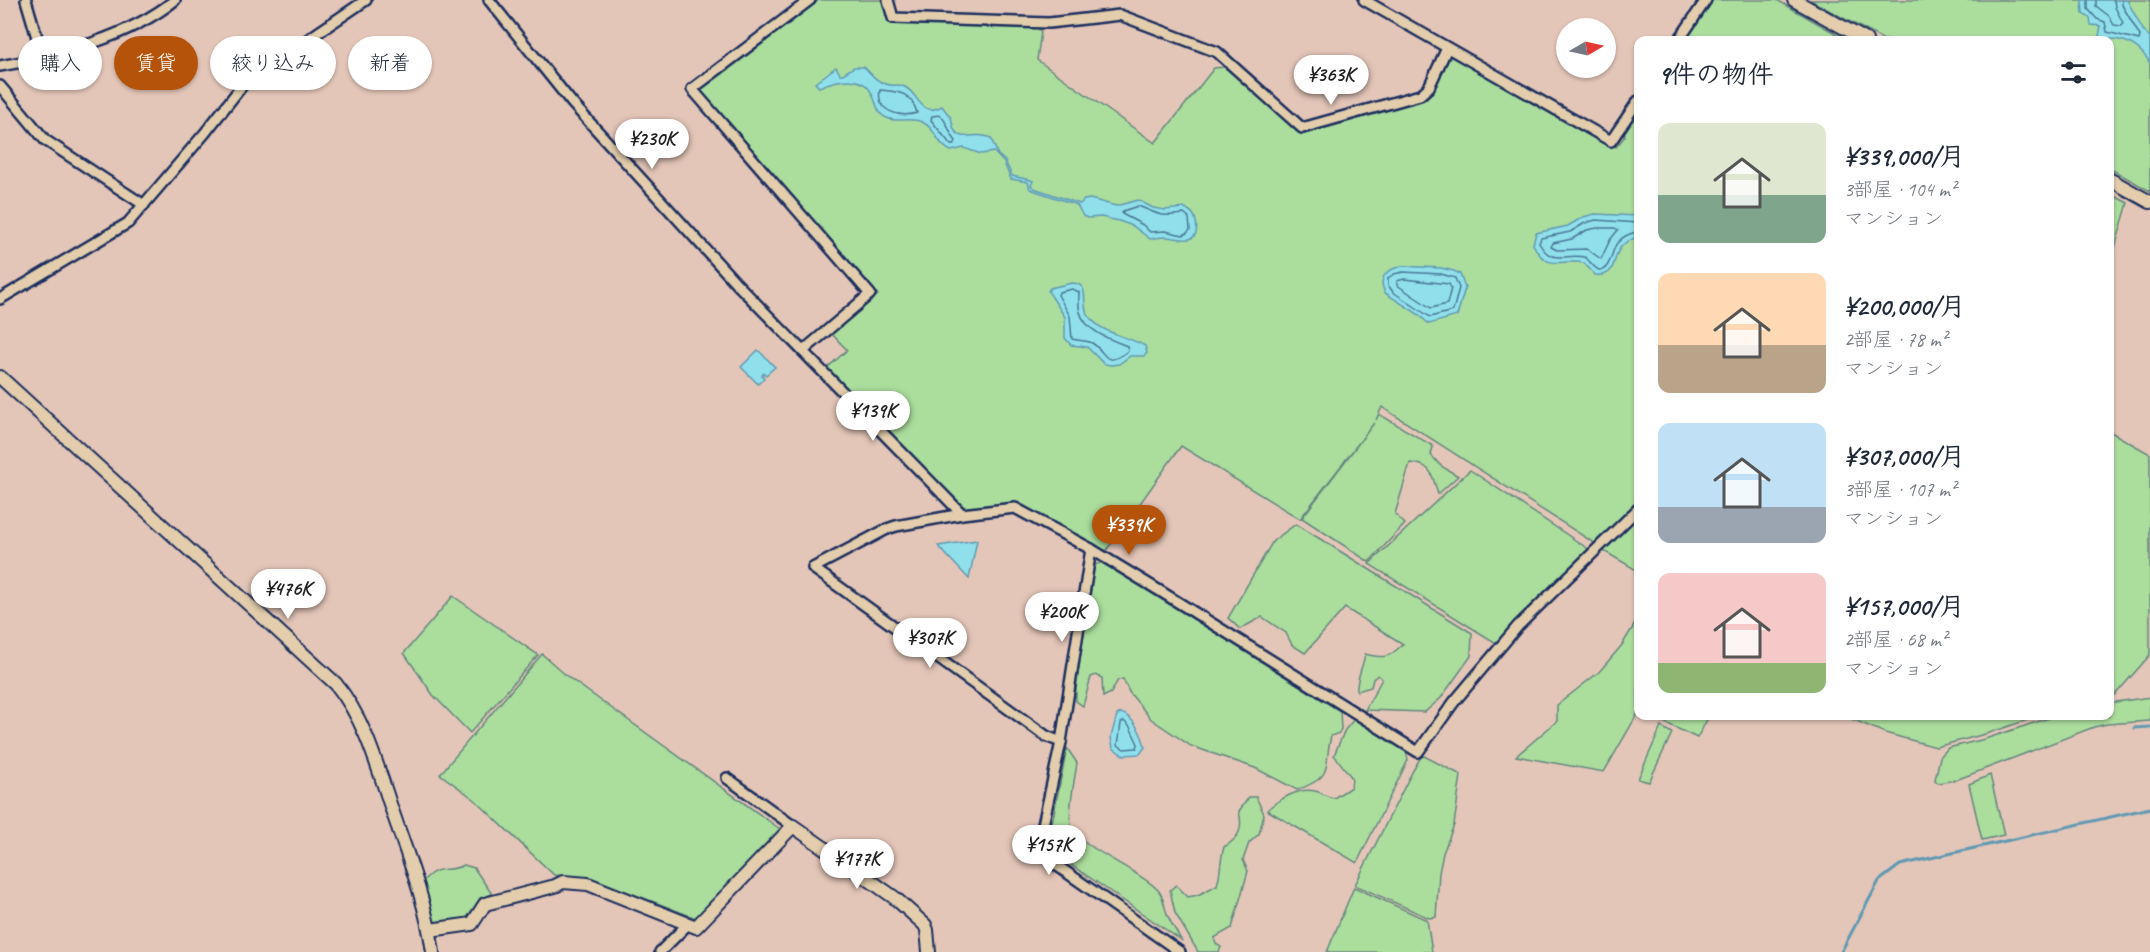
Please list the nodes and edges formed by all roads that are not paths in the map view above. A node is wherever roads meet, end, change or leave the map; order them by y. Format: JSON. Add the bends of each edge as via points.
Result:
{"nodes":[{"id":1,"x":26,"y":0,"type":"edge"},
{"id":2,"x":175,"y":0,"type":"edge"},
{"id":3,"x":366,"y":0,"type":"edge"},
{"id":4,"x":489,"y":0,"type":"edge"},
{"id":5,"x":810,"y":0,"type":"edge"},
{"id":6,"x":888,"y":0,"type":"edge"},
{"id":7,"x":1364,"y":0,"type":"edge"},
{"id":8,"x":1706,"y":0,"type":"edge"},
{"id":9,"x":1794,"y":0,"type":"edge"},
{"id":10,"x":37,"y":36,"type":"edge"},
{"id":11,"x":1682,"y":36,"type":"edge"},
{"id":12,"x":1859,"y":36,"type":"edge"},
{"id":13,"x":102,"y":38,"type":"edge"},
{"id":14,"x":1447,"y":48,"type":"junction"},
{"id":15,"x":18,"y":63,"type":"edge"},
{"id":16,"x":0,"y":66,"type":"edge"},
{"id":17,"x":0,"y":86,"type":"edge"},
{"id":18,"x":1634,"y":107,"type":"edge"},
{"id":19,"x":2114,"y":182,"type":"edge"},
{"id":20,"x":2150,"y":202,"type":"edge"},
{"id":21,"x":144,"y":205,"type":"junction"},
{"id":22,"x":0,"y":299,"type":"edge"},
{"id":23,"x":803,"y":351,"type":"junction"},
{"id":24,"x":0,"y":377,"type":"edge"},
{"id":25,"x":1634,"y":513,"type":"edge"},
{"id":26,"x":962,"y":514,"type":"junction"},
{"id":27,"x":1091,"y":549,"type":"junction"},
{"id":28,"x":1061,"y":742,"type":"junction"},
{"id":29,"x":727,"y":778,"type":"dead end"},
{"id":30,"x":793,"y":826,"type":"junction"},
{"id":31,"x":688,"y":924,"type":"junction"},
{"id":32,"x":430,"y":930,"type":"junction"},
{"id":33,"x":433,"y":952,"type":"edge"},
{"id":34,"x":660,"y":952,"type":"edge"},
{"id":35,"x":929,"y":952,"type":"edge"},
{"id":36,"x":1180,"y":952,"type":"edge"}],
"edges":[{"from":1,"to":10,"type":"street"},
{"from":2,"to":13,"type":"street","via":[[147,20]]},
{"from":3,"to":21,"type":"street","via":[[246,82]]},
{"from":4,"to":23,"type":"street","via":[[572,103]]},
{"from":5,"to":23,"type":"street","via":[[692,89],[870,294]]},
{"from":6,"to":14,"type":"street","via":[[893,18],[1049,22],[1120,15],[1217,52],[1302,128],[1420,95],[1429,87]]},
{"from":7,"to":14,"type":"street"},
{"from":8,"to":11,"type":"street"},
{"from":9,"to":12,"type":"street"},
{"from":14,"to":18,"type":"street","via":[[1611,141]]},
{"from":15,"to":16,"type":"street"},
{"from":17,"to":21,"type":"street","via":[[45,140]]},
{"from":19,"to":20,"type":"street"},
{"from":21,"to":22,"type":"street","via":[[128,223]]},
{"from":23,"to":26,"type":"street"},
{"from":24,"to":32,"type":"street","via":[[348,699],[363,726]]},
{"from":25,"to":27,"type":"street","via":[[1518,626],[1418,752]]},
{"from":26,"to":27,"type":"street","via":[[1016,508]]},
{"from":26,"to":28,"type":"street","via":[[887,529],[813,568],[1046,736]]},
{"from":27,"to":28,"type":"street"},
{"from":28,"to":36,"type":"street","via":[[1041,834],[1043,854]]},
{"from":29,"to":30,"type":"street"},
{"from":30,"to":31,"type":"street","via":[[696,927]]},
{"from":30,"to":35,"type":"street","via":[[895,898],[925,925]]},
{"from":31,"to":32,"type":"street","via":[[588,885],[563,882],[485,904],[472,924]]},
{"from":31,"to":34,"type":"street"},
{"from":32,"to":33,"type":"street"}]}
